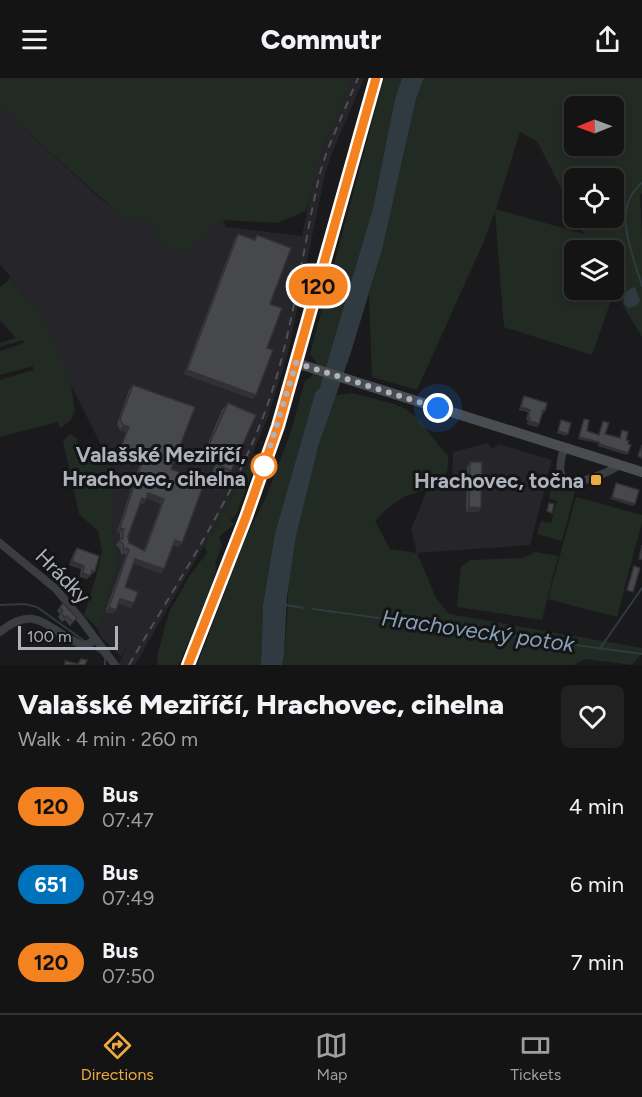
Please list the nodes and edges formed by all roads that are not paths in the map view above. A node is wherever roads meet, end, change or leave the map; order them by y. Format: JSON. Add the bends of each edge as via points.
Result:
{"nodes":[{"id":1,"x":376,"y":78,"type":"edge"},
{"id":2,"x":296,"y":363,"type":"junction"},
{"id":3,"x":564,"y":448,"type":"junction"},
{"id":4,"x":619,"y":465,"type":"junction"},
{"id":5,"x":642,"y":472,"type":"edge"},
{"id":6,"x":0,"y":543,"type":"edge"},
{"id":7,"x":0,"y":632,"type":"edge"},
{"id":8,"x":91,"y":643,"type":"junction"},
{"id":9,"x":115,"y":665,"type":"edge"},
{"id":10,"x":188,"y":665,"type":"edge"}],
"edges":[{"from":1,"to":2,"type":"main road"},
{"from":2,"to":3,"type":"street"},
{"from":2,"to":10,"type":"main road","via":[[256,490]]},
{"from":3,"to":4,"type":"street"},
{"from":3,"to":4,"type":"street","via":[[559,471],[570,483],[583,482]]},
{"from":4,"to":5,"type":"street"},
{"from":6,"to":8,"type":"street","name":"Hrádky","via":[[56,589],[79,617]]},
{"from":7,"to":8,"type":"street","name":"Hrádky","via":[[13,621],[36,619],[70,640]]},
{"from":8,"to":9,"type":"street","name":"Hrádky"}]}
